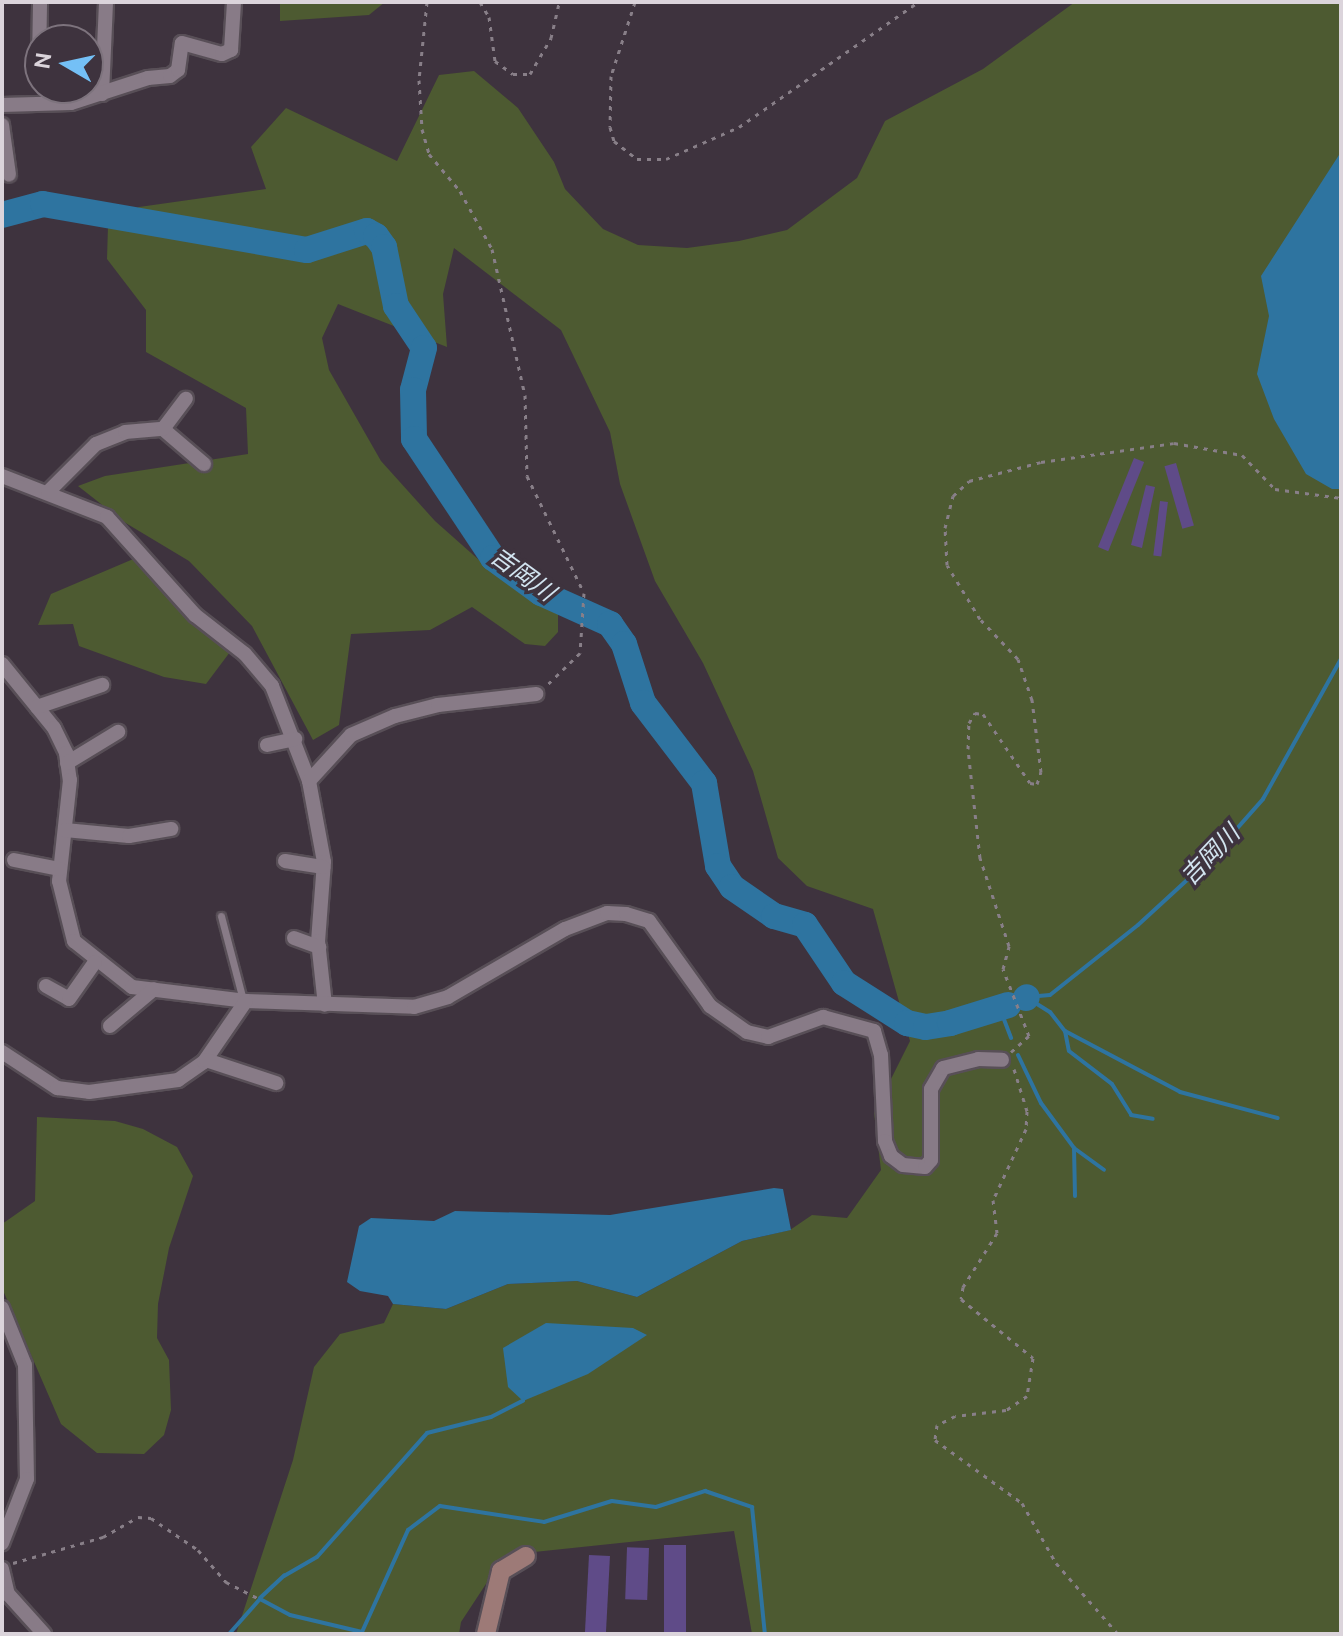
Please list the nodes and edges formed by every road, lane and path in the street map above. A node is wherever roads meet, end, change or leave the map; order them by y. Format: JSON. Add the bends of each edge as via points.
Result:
{"nodes":[{"id":1,"x":40,"y":2,"type":"edge"},
{"id":2,"x":106,"y":2,"type":"edge"},
{"id":3,"x":234,"y":2,"type":"edge"},
{"id":4,"x":427,"y":2,"type":"edge"},
{"id":5,"x":480,"y":2,"type":"edge"},
{"id":6,"x":559,"y":2,"type":"edge"},
{"id":7,"x":635,"y":2,"type":"edge"},
{"id":8,"x":918,"y":2,"type":"edge"},
{"id":9,"x":40,"y":24,"type":"edge"},
{"id":10,"x":104,"y":48,"type":"edge"},
{"id":11,"x":104,"y":93,"type":"edge"},
{"id":12,"x":36,"y":104,"type":"edge"},
{"id":13,"x":2,"y":105,"type":"edge"},
{"id":14,"x":2,"y":125,"type":"edge"},
{"id":15,"x":9,"y":175,"type":"dead end"},
{"id":16,"x":186,"y":399,"type":"dead end"},
{"id":17,"x":163,"y":429,"type":"junction"},
{"id":18,"x":204,"y":464,"type":"dead end"},
{"id":19,"x":2,"y":476,"type":"edge"},
{"id":20,"x":48,"y":492,"type":"junction"},
{"id":21,"x":1341,"y":498,"type":"edge"},
{"id":22,"x":2,"y":664,"type":"edge"},
{"id":23,"x":102,"y":685,"type":"dead end"},
{"id":24,"x":536,"y":694,"type":"joint"},
{"id":25,"x":37,"y":707,"type":"junction"},
{"id":26,"x":118,"y":732,"type":"dead end"},
{"id":27,"x":295,"y":739,"type":"junction"},
{"id":28,"x":267,"y":745,"type":"dead end"},
{"id":29,"x":67,"y":763,"type":"junction"},
{"id":30,"x":309,"y":781,"type":"junction"},
{"id":31,"x":171,"y":829,"type":"dead end"},
{"id":32,"x":65,"y":830,"type":"junction"},
{"id":33,"x":14,"y":860,"type":"dead end"},
{"id":34,"x":285,"y":861,"type":"dead end"},
{"id":35,"x":324,"y":867,"type":"junction"},
{"id":36,"x":60,"y":869,"type":"junction"},
{"id":37,"x":221,"y":916,"type":"dead end"},
{"id":38,"x":294,"y":938,"type":"dead end"},
{"id":39,"x":319,"y":947,"type":"junction"},
{"id":40,"x":95,"y":962,"type":"junction"},
{"id":41,"x":46,"y":986,"type":"dead end"},
{"id":42,"x":154,"y":989,"type":"junction"},
{"id":43,"x":245,"y":1000,"type":"junction"},
{"id":44,"x":325,"y":1005,"type":"junction"},
{"id":45,"x":110,"y":1026,"type":"dead end"},
{"id":46,"x":2,"y":1052,"type":"edge"},
{"id":47,"x":206,"y":1060,"type":"junction"},
{"id":48,"x":1002,"y":1060,"type":"junction"},
{"id":49,"x":276,"y":1083,"type":"dead end"},
{"id":50,"x":2,"y":1308,"type":"edge"},
{"id":51,"x":2,"y":1543,"type":"edge"},
{"id":52,"x":526,"y":1556,"type":"dead end"},
{"id":53,"x":2,"y":1568,"type":"edge"},
{"id":54,"x":260,"y":1599,"type":"dead end"},
{"id":55,"x":44,"y":1634,"type":"edge"},
{"id":56,"x":486,"y":1634,"type":"edge"},
{"id":57,"x":1118,"y":1634,"type":"edge"}],
"edges":[{"from":1,"to":9,"type":"street"},
{"from":2,"to":10,"type":"street"},
{"from":3,"to":11,"type":"street","via":[[231,50],[222,54],[182,43],[178,70],[170,76]]},
{"from":4,"to":24,"type":"path","via":[[419,80],[422,129],[429,154],[460,191],[492,249],[525,395],[527,476],[584,593],[580,653]]},
{"from":5,"to":6,"type":"path","via":[[489,17],[495,61],[513,74],[530,74],[551,38]]},
{"from":7,"to":8,"type":"path","via":[[611,76],[610,127],[614,141],[637,159],[666,159],[739,127]]},
{"from":12,"to":13,"type":"street"},
{"from":14,"to":15,"type":"street"},
{"from":16,"to":17,"type":"street"},
{"from":17,"to":18,"type":"street"},
{"from":17,"to":20,"type":"street","via":[[125,432],[96,444]]},
{"from":19,"to":20,"type":"street"},
{"from":20,"to":27,"type":"street","via":[[107,517],[195,615],[245,654],[272,686]]},
{"from":21,"to":48,"type":"path","via":[[1275,489],[1242,455],[1174,443],[1041,462],[969,481],[953,496],[945,528],[947,565],[972,608],[1018,659],[1032,700],[1041,772],[1037,784],[1030,783],[983,714],[975,713],[968,749],[980,858],[1009,946],[1003,969],[1029,1036]]},
{"from":22,"to":25,"type":"street"},
{"from":23,"to":25,"type":"street"},
{"from":24,"to":30,"type":"street","via":[[438,705],[395,716],[351,735]]},
{"from":25,"to":29,"type":"street","via":[[54,728]]},
{"from":26,"to":29,"type":"street"},
{"from":27,"to":28,"type":"street"},
{"from":27,"to":30,"type":"street"},
{"from":29,"to":32,"type":"street"},
{"from":30,"to":35,"type":"street"},
{"from":31,"to":32,"type":"street","via":[[129,836]]},
{"from":32,"to":36,"type":"street"},
{"from":33,"to":36,"type":"street"},
{"from":34,"to":35,"type":"street"},
{"from":35,"to":39,"type":"street"},
{"from":36,"to":40,"type":"street","via":[[64,912],[74,941]]},
{"from":37,"to":43,"type":"lane"},
{"from":38,"to":39,"type":"street"},
{"from":39,"to":44,"type":"street"},
{"from":40,"to":41,"type":"street","via":[[69,999]]},
{"from":40,"to":42,"type":"street","via":[[132,987]]},
{"from":42,"to":43,"type":"street"},
{"from":42,"to":45,"type":"street"},
{"from":43,"to":44,"type":"street"},
{"from":43,"to":47,"type":"street"},
{"from":44,"to":48,"type":"street","via":[[386,1010],[448,997],[565,929],[607,913],[649,921],[710,1006],[747,1032],[768,1037],[823,1017],[874,1031],[881,1055],[885,1141],[891,1156],[903,1165],[925,1167],[931,1160],[931,1089],[943,1068],[978,1059]]},
{"from":46,"to":47,"type":"street","via":[[57,1088],[89,1092],[178,1080]]},
{"from":47,"to":49,"type":"street"},
{"from":48,"to":57,"type":"path","via":[[1016,1071],[1027,1111],[1026,1129],[993,1200],[997,1233],[961,1299],[1033,1358],[1027,1396],[1006,1410],[955,1416],[937,1425],[935,1440],[1022,1503],[1056,1563]]},
{"from":50,"to":51,"type":"street","via":[[25,1365],[27,1479]]},
{"from":52,"to":56,"type":"street","via":[[501,1571]]},
{"from":53,"to":54,"type":"path","via":[[103,1537],[138,1517],[151,1518],[198,1550],[226,1582]]},
{"from":53,"to":55,"type":"street","via":[[8,1594]]}]}
